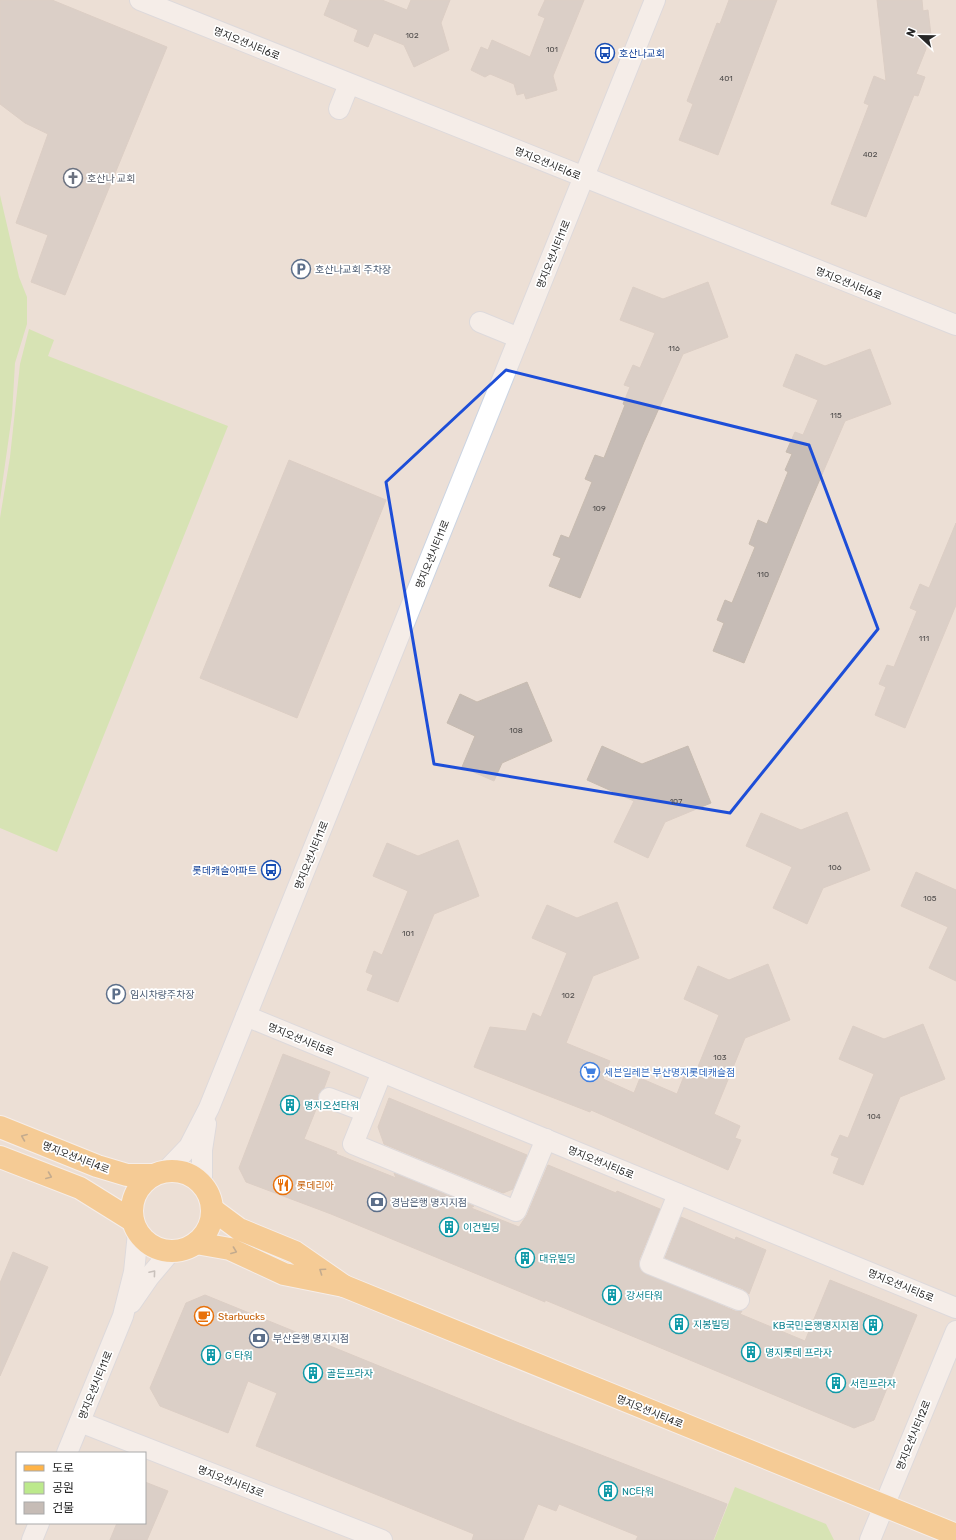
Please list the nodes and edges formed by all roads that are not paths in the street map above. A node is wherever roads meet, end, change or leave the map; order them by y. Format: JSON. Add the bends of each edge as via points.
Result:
{"nodes":[{"id":1,"x":140,"y":0,"type":"edge"},
{"id":2,"x":655,"y":0,"type":"edge"},
{"id":3,"x":349,"y":84,"type":"junction"},
{"id":4,"x":339,"y":109,"type":"dead end"},
{"id":5,"x":584,"y":178,"type":"junction"},
{"id":6,"x":480,"y":322,"type":"dead end"},
{"id":7,"x":956,"y":325,"type":"edge"},
{"id":8,"x":519,"y":338,"type":"junction"},
{"id":9,"x":246,"y":1016,"type":"junction"},
{"id":10,"x":382,"y":1072,"type":"junction"},
{"id":11,"x":329,"y":1098,"type":"dead end"},
{"id":12,"x":209,"y":1108,"type":"junction"},
{"id":13,"x":366,"y":1112,"type":"junction"},
{"id":14,"x":0,"y":1127,"type":"edge"},
{"id":15,"x":546,"y":1139,"type":"junction"},
{"id":16,"x":0,"y":1157,"type":"edge"},
{"id":17,"x":160,"y":1173,"type":"junction"},
{"id":18,"x":202,"y":1185,"type":"junction"},
{"id":19,"x":678,"y":1194,"type":"junction"},
{"id":20,"x":212,"y":1209,"type":"junction"},
{"id":21,"x":136,"y":1227,"type":"junction"},
{"id":22,"x":196,"y":1244,"type":"junction"},
{"id":23,"x":171,"y":1251,"type":"junction"},
{"id":24,"x":344,"y":1286,"type":"junction"},
{"id":25,"x":739,"y":1300,"type":"dead end"},
{"id":26,"x":956,"y":1308,"type":"edge"},
{"id":27,"x":122,"y":1316,"type":"junction"},
{"id":28,"x":956,"y":1331,"type":"edge"},
{"id":29,"x":80,"y":1422,"type":"junction"},
{"id":30,"x":67,"y":1452,"type":"edge"},
{"id":31,"x":884,"y":1505,"type":"junction"},
{"id":32,"x":39,"y":1524,"type":"edge"},
{"id":33,"x":956,"y":1535,"type":"edge"},
{"id":34,"x":32,"y":1540,"type":"edge"},
{"id":35,"x":382,"y":1540,"type":"edge"},
{"id":36,"x":870,"y":1540,"type":"edge"}],
"edges":[{"from":1,"to":3,"type":"street","name":"명지오션시티6로"},
{"from":2,"to":5,"type":"street","name":"명지오션시티11로"},
{"from":3,"to":4,"type":"street"},
{"from":3,"to":5,"type":"street","name":"명지오션시티6로"},
{"from":5,"to":7,"type":"street","name":"명지오션시티6로"},
{"from":5,"to":8,"type":"street","name":"명지오션시티11로"},
{"from":6,"to":8,"type":"street"},
{"from":8,"to":9,"type":"street","name":"명지오션시티11로"},
{"from":9,"to":10,"type":"street","name":"명지오션시티5로"},
{"from":9,"to":12,"type":"street","name":"명지오션시티11로"},
{"from":10,"to":13,"type":"street"},
{"from":10,"to":15,"type":"street","name":"명지오션시티5로"},
{"from":11,"to":13,"type":"street"},
{"from":12,"to":17,"type":"street","via":[[189,1147]]},
{"from":12,"to":18,"type":"street","via":[[202,1150]]},
{"from":13,"to":15,"type":"street","via":[[353,1144],[516,1211]]},
{"from":17,"to":14,"type":"main road","name":"명지오션시티4로","one_way":true,"via":[[127,1176]]},
{"from":15,"to":19,"type":"street","name":"명지오션시티5로"},
{"from":16,"to":21,"type":"main road","one_way":true,"via":[[80,1188]]},
{"from":17,"to":18,"type":"main road","via":[[179,1171],[192,1176]]},
{"from":17,"to":21,"type":"main road","via":[[143,1184],[135,1195],[132,1208]]},
{"from":18,"to":20,"type":"main road","via":[[209,1196]]},
{"from":19,"to":25,"type":"street","via":[[650,1264]]},
{"from":19,"to":26,"type":"street","name":"명지오션시티5로"},
{"from":20,"to":22,"type":"main road","via":[[205,1234]]},
{"from":24,"to":20,"type":"main road","one_way":true,"via":[[295,1252],[239,1229]]},
{"from":21,"to":23,"type":"main road","via":[[147,1243],[158,1249]]},
{"from":21,"to":27,"type":"street","via":[[134,1272]]},
{"from":22,"to":23,"type":"main road"},
{"from":22,"to":24,"type":"main road","one_way":true,"via":[[230,1249],[284,1274]]},
{"from":27,"to":23,"type":"street","one_way":true},
{"from":24,"to":31,"type":"main road","name":"명지오션시티4로"},
{"from":27,"to":29,"type":"street","name":"명지오션시티11로"},
{"from":28,"to":31,"type":"street","name":"명지오션시티12로"},
{"from":29,"to":30,"type":"street","name":"명지오션시티11로"},
{"from":29,"to":35,"type":"street","name":"명지오션시티3로"},
{"from":31,"to":33,"type":"main road","name":"명지오션시티4로"},
{"from":31,"to":36,"type":"street","name":"명지오션시티12로"},
{"from":32,"to":34,"type":"street"}]}
